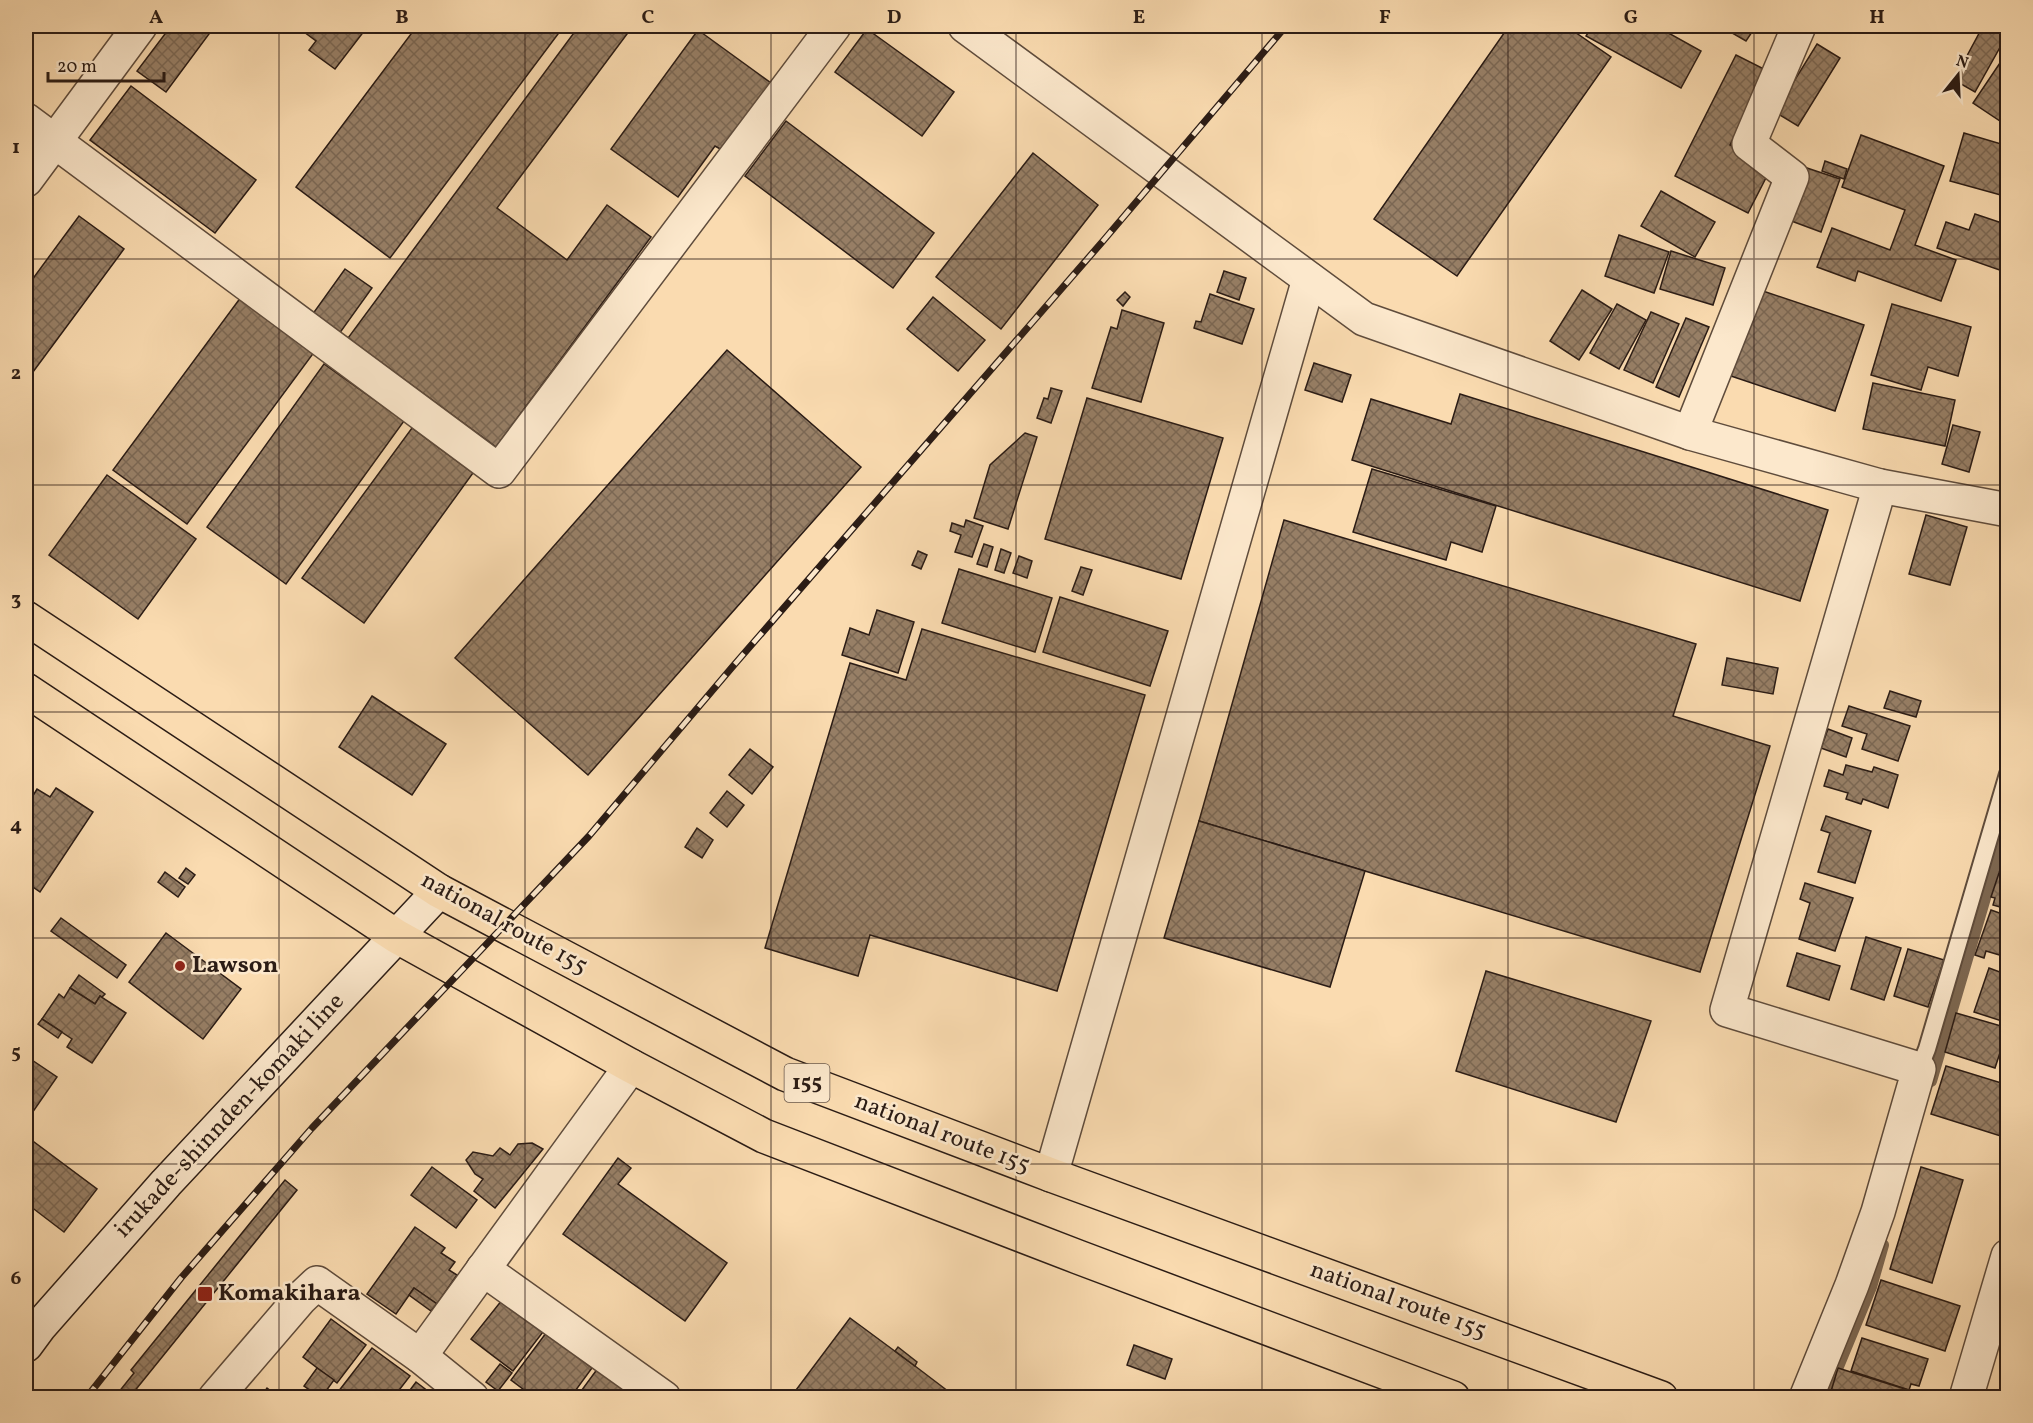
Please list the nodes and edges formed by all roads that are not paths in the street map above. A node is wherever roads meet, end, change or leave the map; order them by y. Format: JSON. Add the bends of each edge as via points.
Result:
{"nodes":[{"id":1,"x":140,"y":26,"type":"edge"},
{"id":2,"x":834,"y":26,"type":"edge"},
{"id":3,"x":965,"y":26,"type":"edge"},
{"id":4,"x":1799,"y":26,"type":"edge"},
{"id":5,"x":26,"y":120,"type":"edge"},
{"id":6,"x":54,"y":141,"type":"junction"},
{"id":7,"x":26,"y":180,"type":"edge"},
{"id":8,"x":1309,"y":279,"type":"junction"},
{"id":9,"x":1690,"y":433,"type":"junction"},
{"id":10,"x":1880,"y":486,"type":"junction"},
{"id":11,"x":2007,"y":510,"type":"edge"},
{"id":12,"x":26,"y":618,"type":"edge"},
{"id":13,"x":26,"y":690,"type":"edge"},
{"id":14,"x":2007,"y":774,"type":"edge"},
{"id":15,"x":439,"y":891,"type":"junction"},
{"id":16,"x":396,"y":936,"type":"junction"},
{"id":17,"x":631,"y":1066,"type":"junction"},
{"id":18,"x":1919,"y":1069,"type":"junction"},
{"id":19,"x":1051,"y":1175,"type":"junction"},
{"id":20,"x":2007,"y":1256,"type":"edge"},
{"id":21,"x":483,"y":1269,"type":"junction"},
{"id":22,"x":26,"y":1345,"type":"edge"},
{"id":23,"x":420,"y":1356,"type":"junction"},
{"id":24,"x":215,"y":1398,"type":"edge"},
{"id":25,"x":472,"y":1398,"type":"edge"},
{"id":26,"x":664,"y":1398,"type":"edge"},
{"id":27,"x":1453,"y":1398,"type":"edge"},
{"id":28,"x":1661,"y":1398,"type":"edge"},
{"id":29,"x":1806,"y":1398,"type":"edge"},
{"id":30,"x":1966,"y":1398,"type":"edge"}],
"edges":[{"from":1,"to":6,"type":"street"},
{"from":2,"to":6,"type":"street","via":[[499,471]]},
{"from":3,"to":8,"type":"street"},
{"from":4,"to":9,"type":"street","via":[[1749,144],[1792,177]]},
{"from":5,"to":6,"type":"street"},
{"from":6,"to":7,"type":"street"},
{"from":8,"to":9,"type":"street","via":[[1364,319]]},
{"from":8,"to":19,"type":"street"},
{"from":9,"to":10,"type":"street"},
{"from":10,"to":11,"type":"street"},
{"from":10,"to":18,"type":"street","via":[[1727,1010]]},
{"from":12,"to":15,"type":"highway","name":"national route 155","number":"155"},
{"from":13,"to":16,"type":"highway"},
{"from":14,"to":18,"type":"lane"},
{"from":15,"to":16,"type":"street","name":"irukade-shinnden-komaki line"},
{"from":15,"to":19,"type":"highway","name":"national route 155","number":"155","via":[[784,1074]]},
{"from":16,"to":17,"type":"highway"},
{"from":16,"to":22,"type":"street","name":"irukade-shinnden-komaki line","via":[[166,1183]]},
{"from":17,"to":21,"type":"street"},
{"from":17,"to":27,"type":"highway","via":[[764,1136]]},
{"from":18,"to":29,"type":"street","via":[[1874,1223]]},
{"from":19,"to":28,"type":"highway","name":"national route 155","number":"155"},
{"from":20,"to":30,"type":"street"},
{"from":21,"to":23,"type":"street"},
{"from":21,"to":26,"type":"street"},
{"from":23,"to":24,"type":"street","via":[[316,1283]]},
{"from":23,"to":25,"type":"street"}]}
